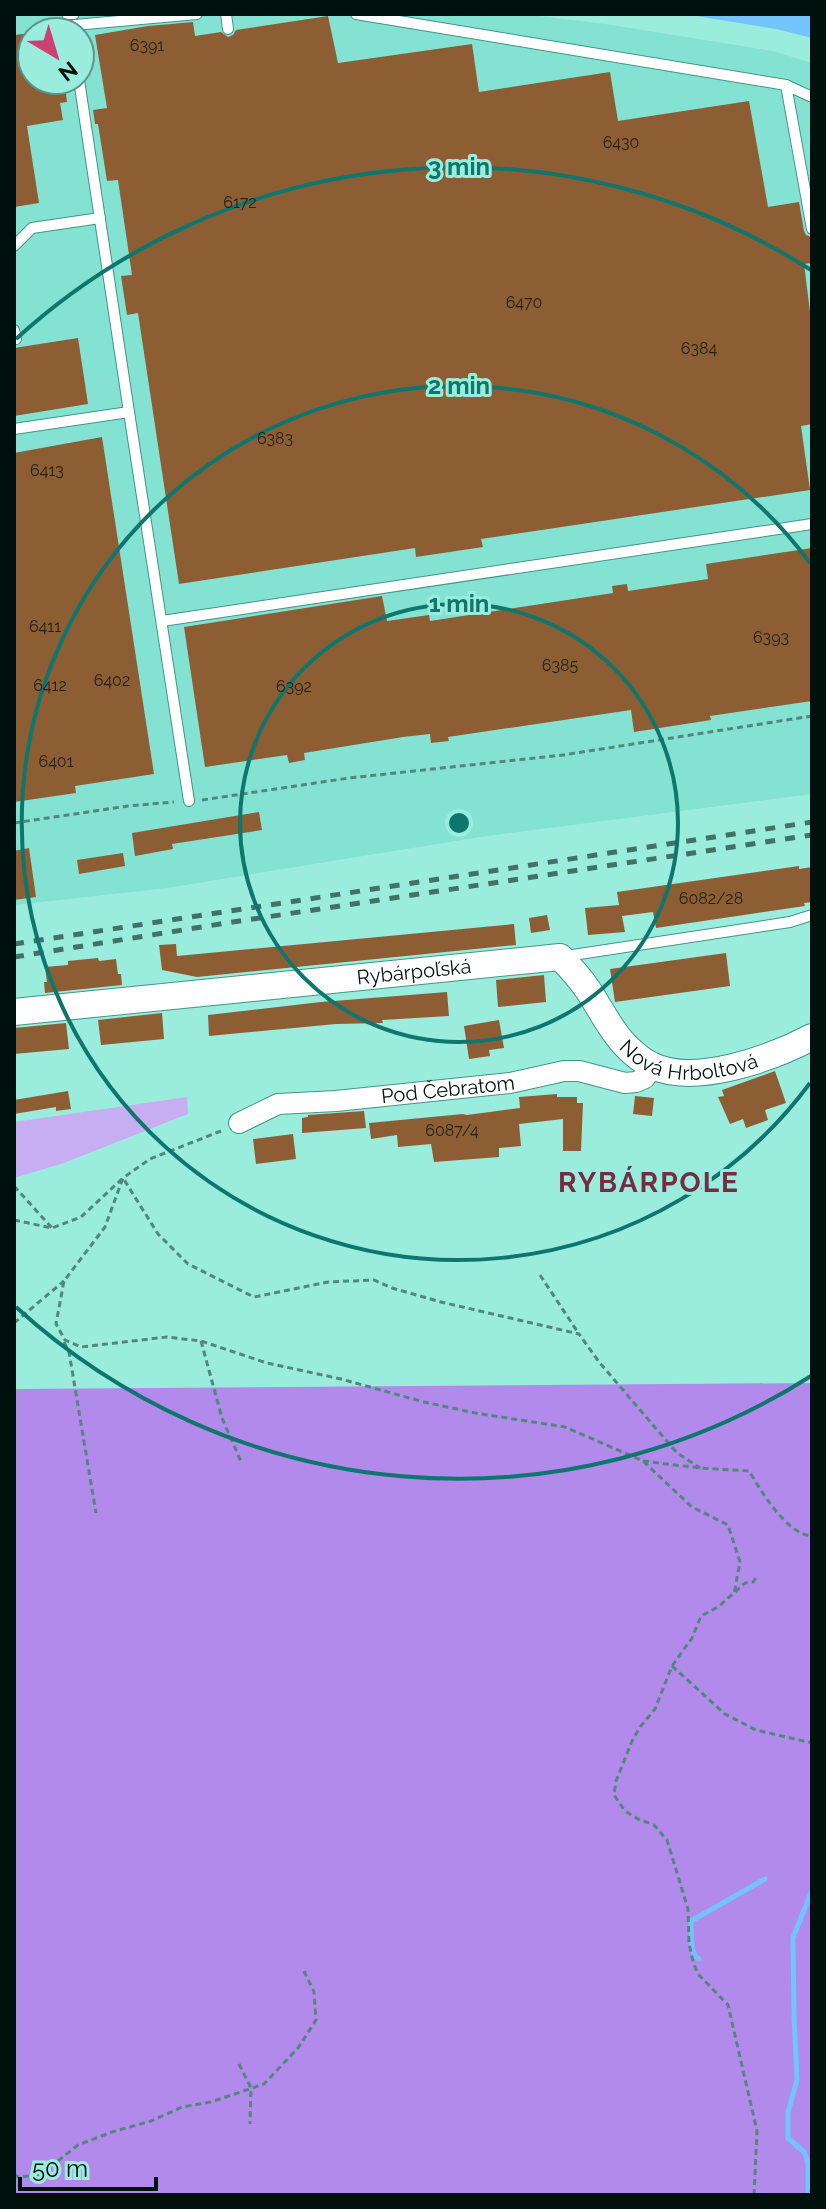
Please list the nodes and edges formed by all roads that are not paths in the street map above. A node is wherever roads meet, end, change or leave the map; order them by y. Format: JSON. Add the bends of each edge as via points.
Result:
{"nodes":[{"id":1,"x":197,"y":14,"type":"edge"},
{"id":2,"x":226,"y":14,"type":"edge"},
{"id":3,"x":356,"y":14,"type":"edge"},
{"id":4,"x":96,"y":20,"type":"edge"},
{"id":5,"x":228,"y":29,"type":"dead end"},
{"id":6,"x":786,"y":85,"type":"junction"},
{"id":7,"x":81,"y":96,"type":"edge"},
{"id":8,"x":812,"y":97,"type":"edge"},
{"id":9,"x":100,"y":218,"type":"junction"},
{"id":10,"x":812,"y":229,"type":"edge"},
{"id":11,"x":14,"y":246,"type":"edge"},
{"id":12,"x":129,"y":412,"type":"junction"},
{"id":13,"x":14,"y":429,"type":"edge"},
{"id":14,"x":812,"y":524,"type":"edge"},
{"id":15,"x":162,"y":621,"type":"junction"},
{"id":16,"x":189,"y":801,"type":"road end"},
{"id":17,"x":812,"y":915,"type":"edge"},
{"id":18,"x":560,"y":957,"type":"junction"},
{"id":19,"x":14,"y":1012,"type":"edge"},
{"id":20,"x":812,"y":1037,"type":"edge"},
{"id":21,"x":653,"y":1066,"type":"junction"},
{"id":22,"x":239,"y":1123,"type":"road end"}],
"edges":[{"from":1,"to":4,"type":"lane"},
{"from":2,"to":5,"type":"lane"},
{"from":3,"to":6,"type":"lane"},
{"from":6,"to":8,"type":"lane"},
{"from":6,"to":10,"type":"lane"},
{"from":7,"to":9,"type":"lane"},
{"from":9,"to":11,"type":"lane","via":[[32,228]]},
{"from":9,"to":12,"type":"lane"},
{"from":12,"to":13,"type":"lane"},
{"from":12,"to":15,"type":"lane"},
{"from":14,"to":15,"type":"lane"},
{"from":15,"to":16,"type":"lane"},
{"from":17,"to":18,"type":"lane","name":"Rybárpoľská"},
{"from":18,"to":19,"type":"street","name":"Rybárpoľská"},
{"from":18,"to":21,"type":"street","name":"Nová Hrboltová","via":[[620,1039]]},
{"from":20,"to":21,"type":"street","name":"Nová Hrboltová","via":[[781,1052],[711,1071]]},
{"from":21,"to":22,"type":"street","name":"Pod Čebratom","via":[[636,1082],[564,1071],[510,1083],[278,1104]]}]}
